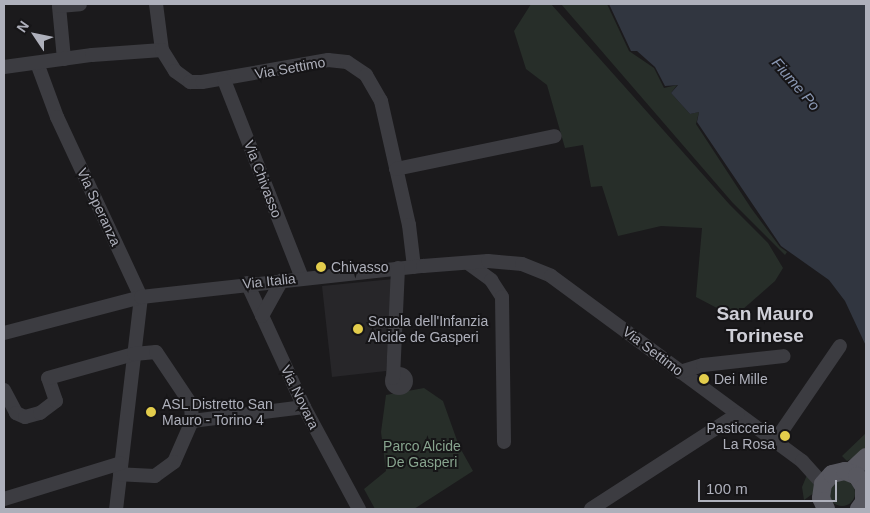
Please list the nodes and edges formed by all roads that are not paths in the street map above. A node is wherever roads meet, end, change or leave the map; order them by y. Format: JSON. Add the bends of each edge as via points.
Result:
{"nodes":[{"id":1,"x":80,"y":4,"type":"edge"},
{"id":2,"x":156,"y":4,"type":"edge"},
{"id":3,"x":162,"y":50,"type":"junction"},
{"id":4,"x":64,"y":59,"type":"junction"},
{"id":5,"x":37,"y":63,"type":"junction"},
{"id":6,"x":4,"y":67,"type":"edge"},
{"id":7,"x":224,"y":80,"type":"junction"},
{"id":8,"x":555,"y":136,"type":"dead end"},
{"id":9,"x":396,"y":169,"type":"junction"},
{"id":10,"x":468,"y":262,"type":"junction"},
{"id":11,"x":495,"y":262,"type":"junction"},
{"id":12,"x":414,"y":267,"type":"junction"},
{"id":13,"x":398,"y":268,"type":"junction"},
{"id":14,"x":302,"y":278,"type":"junction"},
{"id":15,"x":282,"y":280,"type":"junction"},
{"id":16,"x":247,"y":284,"type":"junction"},
{"id":17,"x":141,"y":296,"type":"junction"},
{"id":18,"x":502,"y":297,"type":"junction"},
{"id":19,"x":262,"y":316,"type":"junction"},
{"id":20,"x":4,"y":332,"type":"edge"},
{"id":21,"x":840,"y":346,"type":"dead end"},
{"id":22,"x":134,"y":354,"type":"junction"},
{"id":23,"x":784,"y":356,"type":"dead end"},
{"id":24,"x":680,"y":372,"type":"junction"},
{"id":25,"x":392,"y":378,"type":"dead end"},
{"id":26,"x":4,"y":390,"type":"edge"},
{"id":27,"x":304,"y":407,"type":"junction"},
{"id":28,"x":738,"y":414,"type":"junction"},
{"id":29,"x":192,"y":421,"type":"junction"},
{"id":30,"x":775,"y":441,"type":"junction"},
{"id":31,"x":504,"y":442,"type":"dead end"},
{"id":32,"x":866,"y":457,"type":"edge"},
{"id":33,"x":802,"y":461,"type":"junction"},
{"id":34,"x":121,"y":468,"type":"junction"},
{"id":35,"x":858,"y":479,"type":"edge"},
{"id":36,"x":4,"y":499,"type":"edge"},
{"id":37,"x":819,"y":500,"type":"edge"},
{"id":38,"x":116,"y":509,"type":"edge"},
{"id":39,"x":358,"y":509,"type":"edge"},
{"id":40,"x":591,"y":509,"type":"edge"},
{"id":41,"x":859,"y":509,"type":"edge"}],
"edges":[{"from":1,"to":4,"type":"street","via":[[59,6]]},
{"from":2,"to":3,"type":"street"},
{"from":3,"to":4,"type":"street"},
{"from":3,"to":7,"type":"street","name":"Via Settimo","via":[[175,71],[190,82]]},
{"from":4,"to":5,"type":"street"},
{"from":5,"to":6,"type":"street"},
{"from":5,"to":17,"type":"street","name":"Via Speranza","via":[[57,117]]},
{"from":7,"to":9,"type":"street","name":"Via Settimo","via":[[328,60],[347,62],[366,75],[381,101]]},
{"from":7,"to":14,"type":"street","name":"Via Chivasso"},
{"from":8,"to":9,"type":"street"},
{"from":9,"to":12,"type":"street","name":"Via Settimo","via":[[409,225]]},
{"from":10,"to":11,"type":"street","name":"Via Settimo"},
{"from":10,"to":12,"type":"street","name":"Via Settimo"},
{"from":10,"to":18,"type":"street","via":[[491,280]]},
{"from":11,"to":18,"type":"street","via":[[495,269],[505,287]]},
{"from":11,"to":24,"type":"street","name":"Via Settimo","via":[[522,264],[551,276]]},
{"from":12,"to":13,"type":"street","name":"Via Italia"},
{"from":13,"to":14,"type":"street","name":"Via Italia"},
{"from":13,"to":25,"type":"street"},
{"from":14,"to":15,"type":"street","name":"Via Italia"},
{"from":15,"to":16,"type":"street","name":"Via Italia"},
{"from":15,"to":19,"type":"street"},
{"from":16,"to":17,"type":"street","name":"Via Italia"},
{"from":16,"to":19,"type":"street","name":"Via Novara"},
{"from":17,"to":20,"type":"street","name":"Via Italia"},
{"from":17,"to":22,"type":"street"},
{"from":18,"to":31,"type":"street"},
{"from":19,"to":27,"type":"street","name":"Via Novara"},
{"from":21,"to":30,"type":"street"},
{"from":22,"to":26,"type":"street","via":[[48,378],[56,401],[40,414],[25,417],[16,413]]},
{"from":22,"to":29,"type":"street","via":[[156,352],[190,404]]},
{"from":22,"to":34,"type":"street"},
{"from":23,"to":24,"type":"street","via":[[703,365]]},
{"from":24,"to":28,"type":"street","name":"Via Settimo"},
{"from":27,"to":29,"type":"street"},
{"from":27,"to":39,"type":"street","name":"Via Novara"},
{"from":28,"to":30,"type":"street","name":"Via Settimo"},
{"from":28,"to":40,"type":"street"},
{"from":29,"to":34,"type":"street","via":[[174,462],[155,476]]},
{"from":30,"to":33,"type":"street","name":"Via Settimo"},
{"from":32,"to":35,"type":"main road"},
{"from":33,"to":35,"type":"street"},
{"from":33,"to":37,"type":"street","via":[[817,474]]},
{"from":34,"to":36,"type":"street"},
{"from":34,"to":38,"type":"street"},
{"from":35,"to":37,"type":"main road"},
{"from":35,"to":41,"type":"main road","via":[[864,502]]}]}
